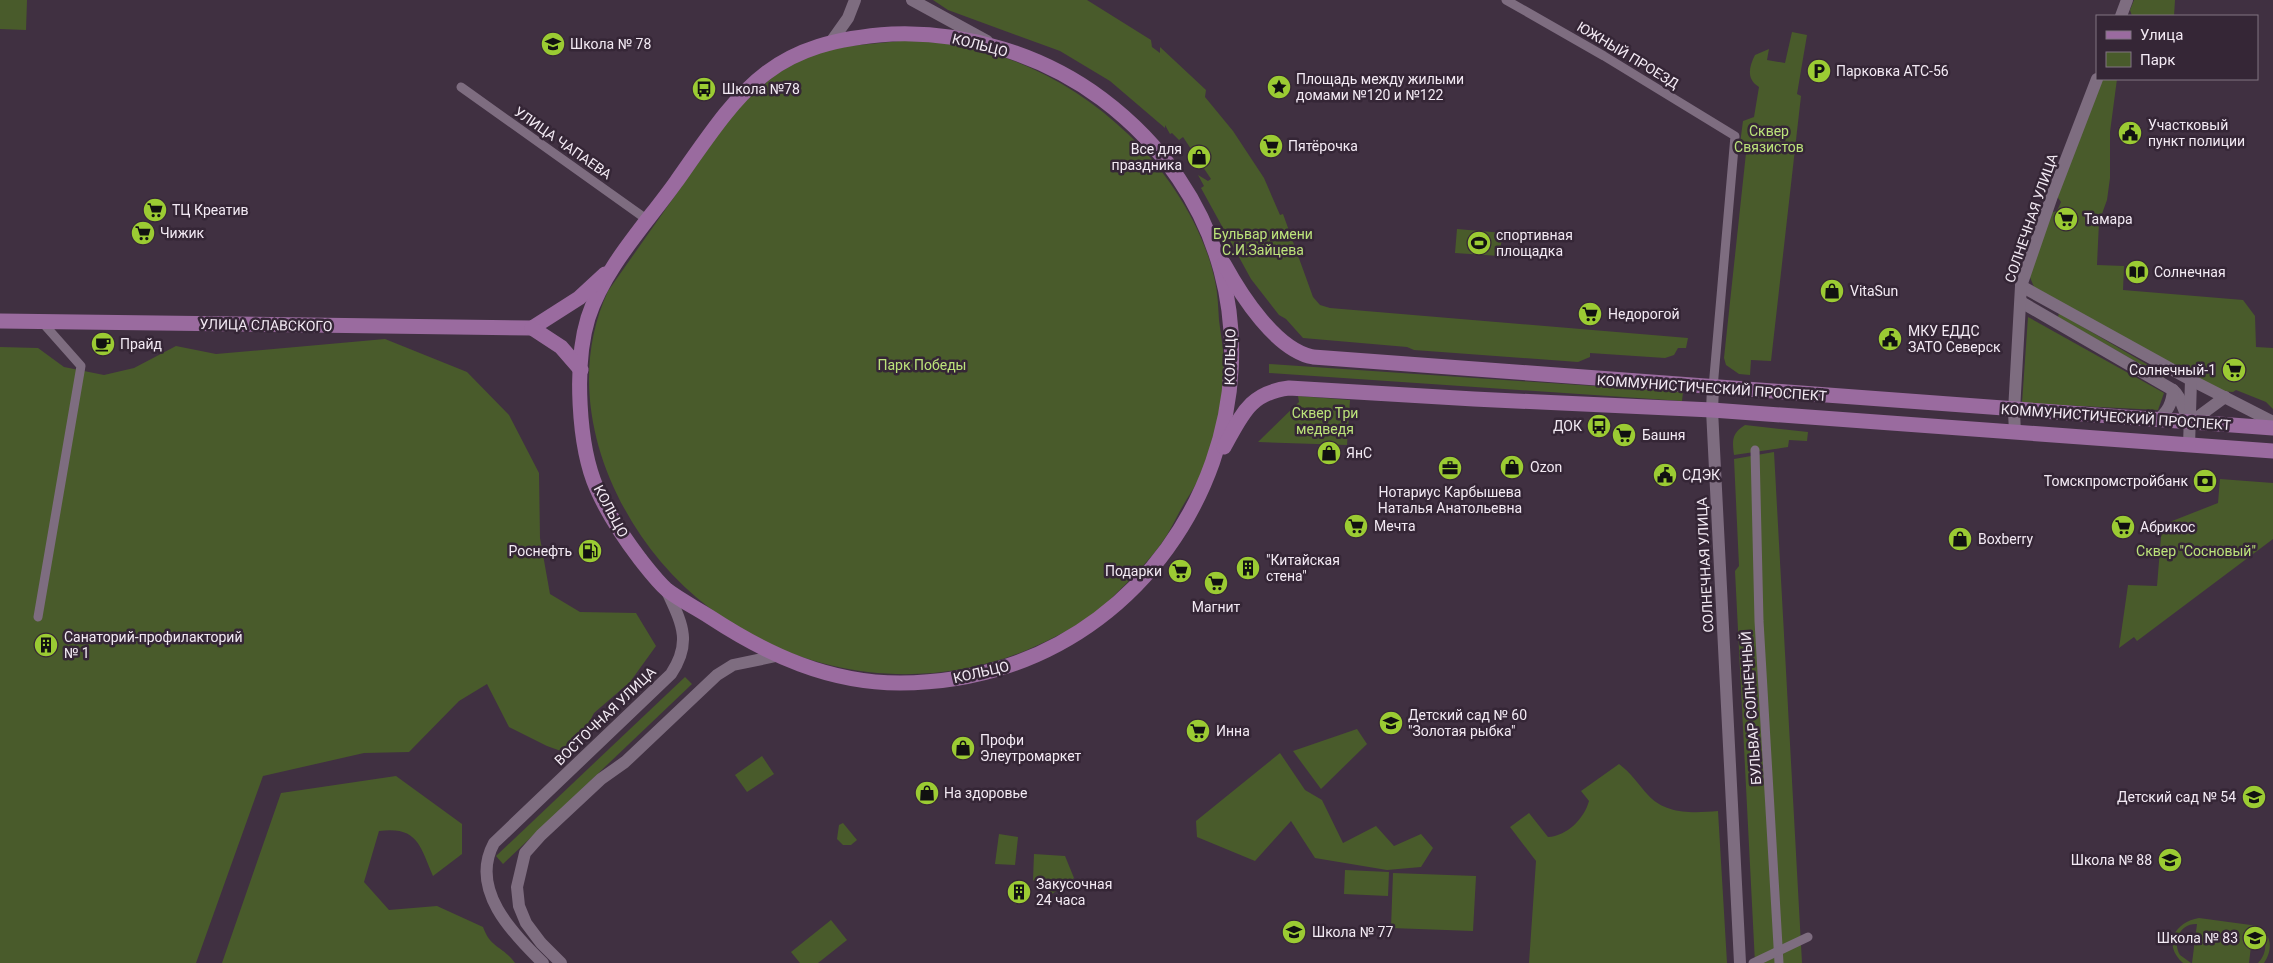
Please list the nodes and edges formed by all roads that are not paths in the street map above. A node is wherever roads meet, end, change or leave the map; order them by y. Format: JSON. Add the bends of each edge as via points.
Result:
{"nodes":[{"id":1,"x":855,"y":0,"type":"edge"},
{"id":2,"x":912,"y":0,"type":"edge"},
{"id":3,"x":1506,"y":0,"type":"edge"},
{"id":4,"x":2127,"y":0,"type":"edge"},
{"id":5,"x":2121,"y":15,"type":"edge"},
{"id":6,"x":831,"y":42,"type":"junction"},
{"id":7,"x":1003,"y":49,"type":"junction"},
{"id":8,"x":2097,"y":80,"type":"edge"},
{"id":9,"x":461,"y":87,"type":"dead end"},
{"id":10,"x":1735,"y":136,"type":"joint"},
{"id":11,"x":649,"y":221,"type":"junction"},
{"id":12,"x":1210,"y":238,"type":"junction"},
{"id":13,"x":614,"y":266,"type":"junction"},
{"id":14,"x":2021,"y":286,"type":"junction"},
{"id":15,"x":2021,"y":302,"type":"junction"},
{"id":16,"x":0,"y":321,"type":"edge"},
{"id":17,"x":42,"y":322,"type":"junction"},
{"id":18,"x":532,"y":328,"type":"junction"},
{"id":19,"x":581,"y":370,"type":"junction"},
{"id":20,"x":2191,"y":380,"type":"junction"},
{"id":21,"x":1714,"y":388,"type":"junction"},
{"id":22,"x":2173,"y":390,"type":"junction"},
{"id":23,"x":2225,"y":397,"type":"junction"},
{"id":24,"x":1712,"y":410,"type":"junction"},
{"id":25,"x":2014,"y":411,"type":"junction"},
{"id":26,"x":2157,"y":420,"type":"junction"},
{"id":27,"x":2191,"y":422,"type":"junction"},
{"id":28,"x":2273,"y":422,"type":"edge"},
{"id":29,"x":2273,"y":428,"type":"edge"},
{"id":30,"x":2015,"y":433,"type":"junction"},
{"id":31,"x":2189,"y":446,"type":"junction"},
{"id":32,"x":1755,"y":450,"type":"dead end"},
{"id":33,"x":2273,"y":451,"type":"edge"},
{"id":34,"x":1212,"y":468,"type":"junction"},
{"id":35,"x":666,"y":589,"type":"junction"},
{"id":36,"x":38,"y":617,"type":"dead end"},
{"id":37,"x":776,"y":656,"type":"junction"},
{"id":38,"x":1808,"y":936,"type":"dead end"},
{"id":39,"x":1778,"y":951,"type":"junction"},
{"id":40,"x":543,"y":963,"type":"edge"},
{"id":41,"x":561,"y":963,"type":"edge"},
{"id":42,"x":1740,"y":963,"type":"edge"},
{"id":43,"x":1753,"y":963,"type":"edge"},
{"id":44,"x":1779,"y":963,"type":"edge"}],
"edges":[{"from":1,"to":6,"type":"main road","via":[[848,18]]},
{"from":2,"to":7,"type":"main road"},
{"from":3,"to":10,"type":"street","name":"ЮЖНЫЙ ПРОЕЗД"},
{"from":4,"to":5,"type":"main road"},
{"from":6,"to":7,"type":"main road","name":"КОЛЬЦО","via":[[915,33]]},
{"from":6,"to":11,"type":"main road","name":"КОЛЬЦО","via":[[800,52],[754,81],[716,126]]},
{"from":7,"to":12,"type":"main road","name":"КОЛЬЦО","via":[[1066,75],[1108,103],[1144,135],[1183,185]]},
{"from":8,"to":14,"type":"main road","name":"СОЛНЕЧНАЯ УЛИЦА"},
{"from":9,"to":11,"type":"street","name":"УЛИЦА ЧАПАЕВА"},
{"from":10,"to":21,"type":"street","name":"СОЛНЕЧНАЯ УЛИЦА"},
{"from":11,"to":13,"type":"main road","name":"КОЛЬЦО"},
{"from":12,"to":21,"type":"main road","name":"КОММУНИСТИЧЕСКИЙ ПРОСПЕКТ","via":[[1257,313],[1288,346],[1304,356]]},
{"from":12,"to":34,"type":"main road","name":"КОЛЬЦО","via":[[1227,296],[1232,335],[1229,394]]},
{"from":13,"to":18,"type":"main road","via":[[579,298]]},
{"from":13,"to":19,"type":"main road","name":"КОЛЬЦО","via":[[589,315]]},
{"from":14,"to":15,"type":"main road","name":"СОЛНЕЧНАЯ УЛИЦА"},
{"from":14,"to":20,"type":"main road"},
{"from":15,"to":22,"type":"main road"},
{"from":15,"to":25,"type":"main road","name":"СОЛНЕЧНАЯ УЛИЦА"},
{"from":16,"to":17,"type":"main road","name":"УЛИЦА СЛАВСКОГО"},
{"from":17,"to":18,"type":"main road","name":"УЛИЦА СЛАВСКОГО"},
{"from":17,"to":36,"type":"street","via":[[81,366]]},
{"from":18,"to":19,"type":"main road","via":[[561,347]]},
{"from":19,"to":35,"type":"main road","name":"КОЛЬЦО","via":[[581,416],[595,485],[633,550]]},
{"from":20,"to":23,"type":"main road"},
{"from":20,"to":27,"type":"main road"},
{"from":21,"to":24,"type":"main road","name":"СОЛНЕЧНАЯ УЛИЦА"},
{"from":21,"to":25,"type":"main road","name":"КОММУНИСТИЧЕСКИЙ ПРОСПЕКТ"},
{"from":22,"to":26,"type":"main road","via":[[2166,414]]},
{"from":22,"to":27,"type":"main road"},
{"from":23,"to":27,"type":"main road"},
{"from":23,"to":28,"type":"main road"},
{"from":24,"to":30,"type":"main road","name":"КОММУНИСТИЧЕСКИЙ ПРОСПЕКТ"},
{"from":24,"to":34,"type":"main road","name":"КОММУНИСТИЧЕСКИЙ ПРОСПЕКТ","via":[[1277,389],[1258,398],[1240,416]]},
{"from":24,"to":42,"type":"main road","name":"СОЛНЕЧНАЯ УЛИЦА"},
{"from":25,"to":26,"type":"main road","name":"КОММУНИСТИЧЕСКИЙ ПРОСПЕКТ"},
{"from":25,"to":30,"type":"main road","name":"СОЛНЕЧНАЯ УЛИЦА"},
{"from":26,"to":27,"type":"main road","name":"КОММУНИСТИЧЕСКИЙ ПРОСПЕКТ"},
{"from":27,"to":29,"type":"main road","name":"КОММУНИСТИЧЕСКИЙ ПРОСПЕКТ"},
{"from":27,"to":31,"type":"main road"},
{"from":30,"to":31,"type":"main road","name":"КОММУНИСТИЧЕСКИЙ ПРОСПЕКТ"},
{"from":31,"to":33,"type":"main road","name":"КОММУНИСТИЧЕСКИЙ ПРОСПЕКТ"},
{"from":32,"to":39,"type":"street","name":"БУЛЬВАР СОЛНЕЧНЫЙ","via":[[1759,621]]},
{"from":34,"to":37,"type":"main road","name":"КОЛЬЦО","via":[[1189,515],[1138,586],[1075,636],[1032,658],[965,677],[898,684],[840,678]]},
{"from":35,"to":37,"type":"main road","name":"КОЛЬЦО"},
{"from":35,"to":40,"type":"main road","name":"ВОСТОЧНАЯ УЛИЦА","via":[[682,624],[685,642],[681,659],[671,674],[494,843],[487,856],[486,875],[492,899],[518,939]]},
{"from":37,"to":41,"type":"main road","via":[[733,665],[716,675],[625,762],[594,785],[525,853],[517,888],[519,906],[526,923]]},
{"from":38,"to":39,"type":"street"},
{"from":39,"to":43,"type":"street"},
{"from":39,"to":44,"type":"street","name":"БУЛЬВАР СОЛНЕЧНЫЙ"}]}
